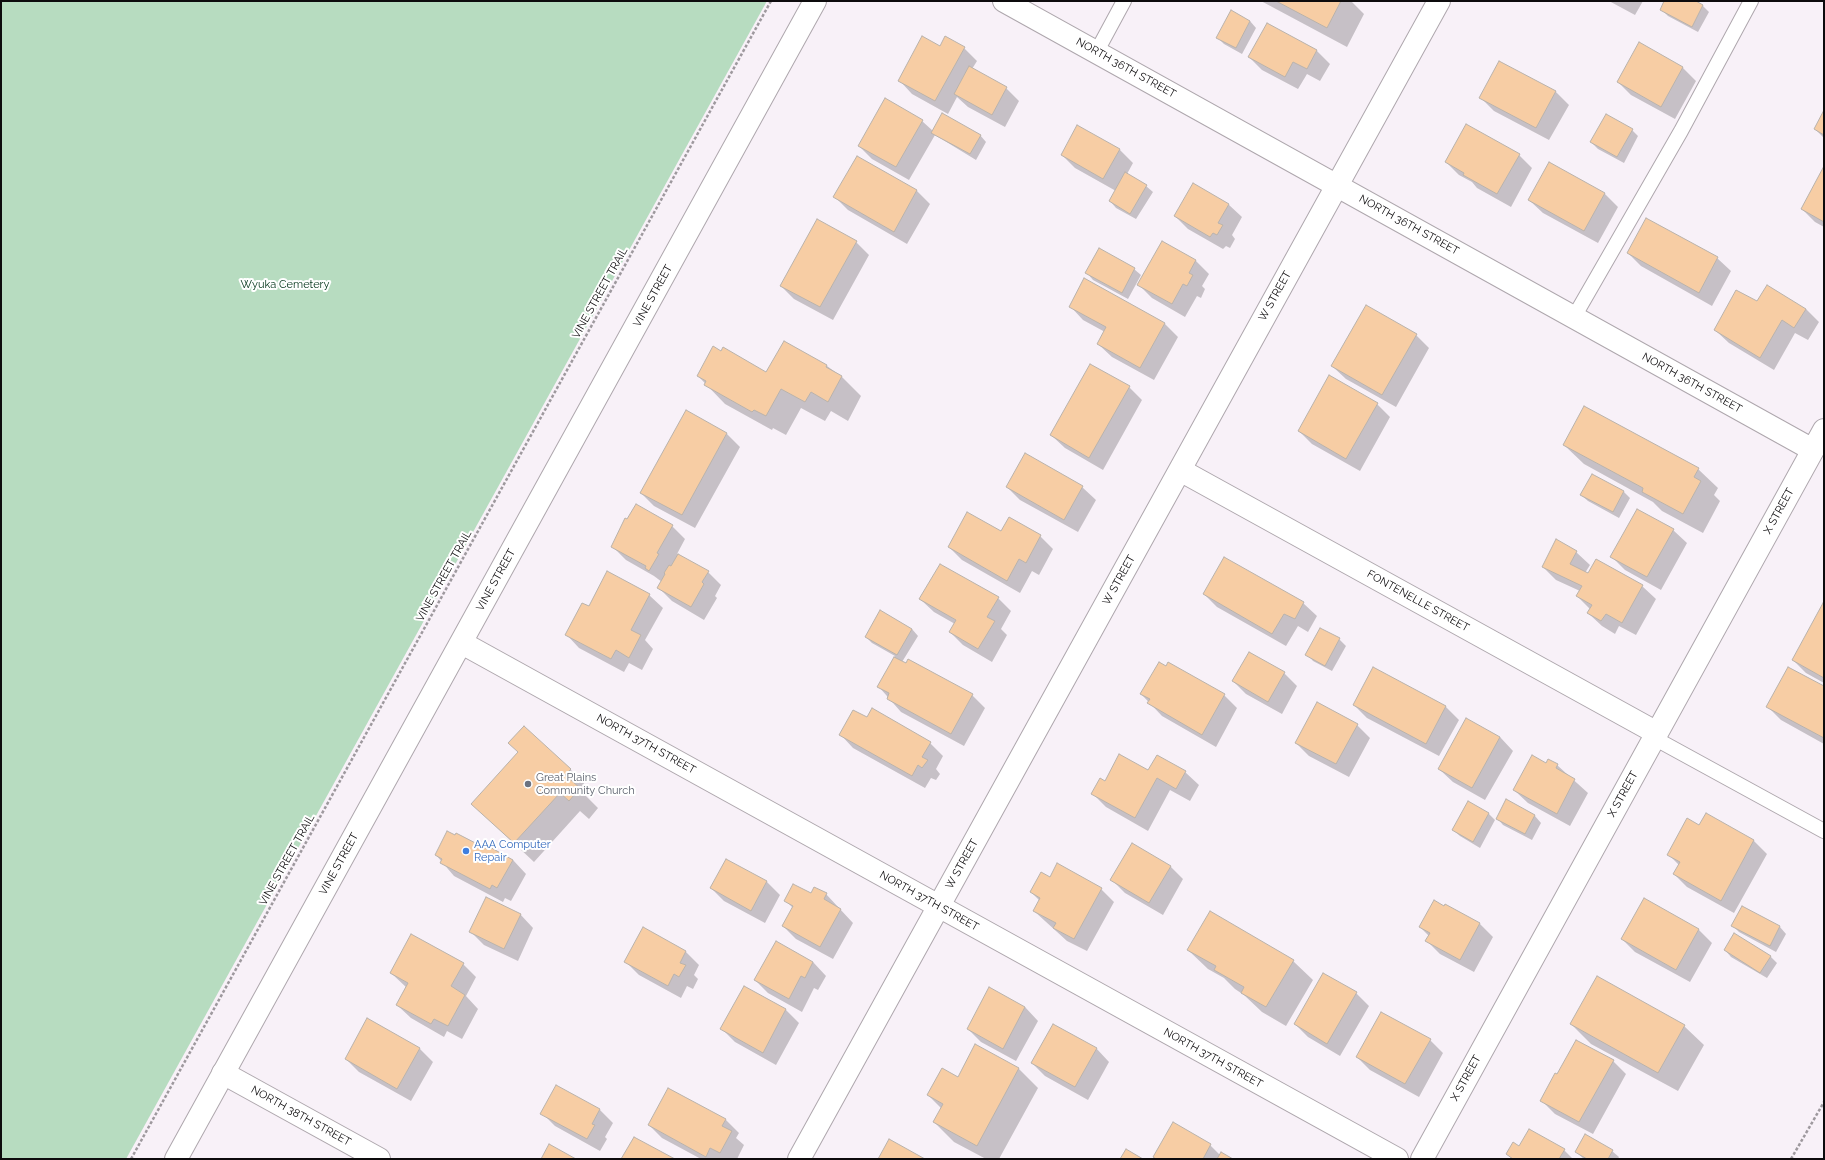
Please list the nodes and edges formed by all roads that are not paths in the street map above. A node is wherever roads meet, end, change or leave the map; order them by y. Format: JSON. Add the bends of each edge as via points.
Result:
{"nodes":[{"id":1,"x":815,"y":1,"type":"edge"},
{"id":2,"x":1004,"y":1,"type":"edge"},
{"id":3,"x":1124,"y":1,"type":"edge"},
{"id":4,"x":1439,"y":1,"type":"edge"},
{"id":5,"x":1751,"y":1,"type":"edge"},
{"id":6,"x":1097,"y":52,"type":"junction"},
{"id":7,"x":1337,"y":185,"type":"junction"},
{"id":8,"x":1574,"y":317,"type":"junction"},
{"id":9,"x":1824,"y":430,"type":"edge"},
{"id":10,"x":1813,"y":450,"type":"junction"},
{"id":11,"x":1180,"y":470,"type":"junction"},
{"id":12,"x":462,"y":643,"type":"junction"},
{"id":13,"x":1655,"y":735,"type":"junction"},
{"id":14,"x":1824,"y":831,"type":"edge"},
{"id":15,"x":939,"y":906,"type":"junction"},
{"id":16,"x":223,"y":1073,"type":"junction"},
{"id":17,"x":176,"y":1159,"type":"edge"},
{"id":18,"x":379,"y":1159,"type":"edge"},
{"id":19,"x":799,"y":1159,"type":"edge"},
{"id":20,"x":1397,"y":1159,"type":"edge"},
{"id":21,"x":1422,"y":1159,"type":"edge"}],
"edges":[{"from":1,"to":12,"type":"street","name":"VINE STREET"},
{"from":2,"to":6,"type":"street","name":"NORTH 36TH STREET"},
{"from":3,"to":6,"type":"lane"},
{"from":4,"to":7,"type":"street","name":"W STREET"},
{"from":5,"to":8,"type":"lane"},
{"from":6,"to":7,"type":"street","name":"NORTH 36TH STREET"},
{"from":7,"to":8,"type":"street","name":"NORTH 36TH STREET"},
{"from":7,"to":11,"type":"street","name":"W STREET"},
{"from":8,"to":10,"type":"street","name":"NORTH 36TH STREET"},
{"from":9,"to":10,"type":"street","name":"X STREET"},
{"from":10,"to":13,"type":"street","name":"X STREET"},
{"from":11,"to":13,"type":"street","name":"FONTENELLE STREET"},
{"from":11,"to":15,"type":"street","name":"W STREET"},
{"from":12,"to":15,"type":"street","name":"NORTH 37TH STREET"},
{"from":12,"to":16,"type":"street","name":"VINE STREET"},
{"from":13,"to":14,"type":"lane"},
{"from":13,"to":21,"type":"street","name":"X STREET"},
{"from":15,"to":19,"type":"street","name":"W STREET"},
{"from":15,"to":20,"type":"street","name":"NORTH 37TH STREET"},
{"from":16,"to":17,"type":"street","name":"VINE STREET"},
{"from":16,"to":18,"type":"street","name":"NORTH 38TH STREET"}]}
